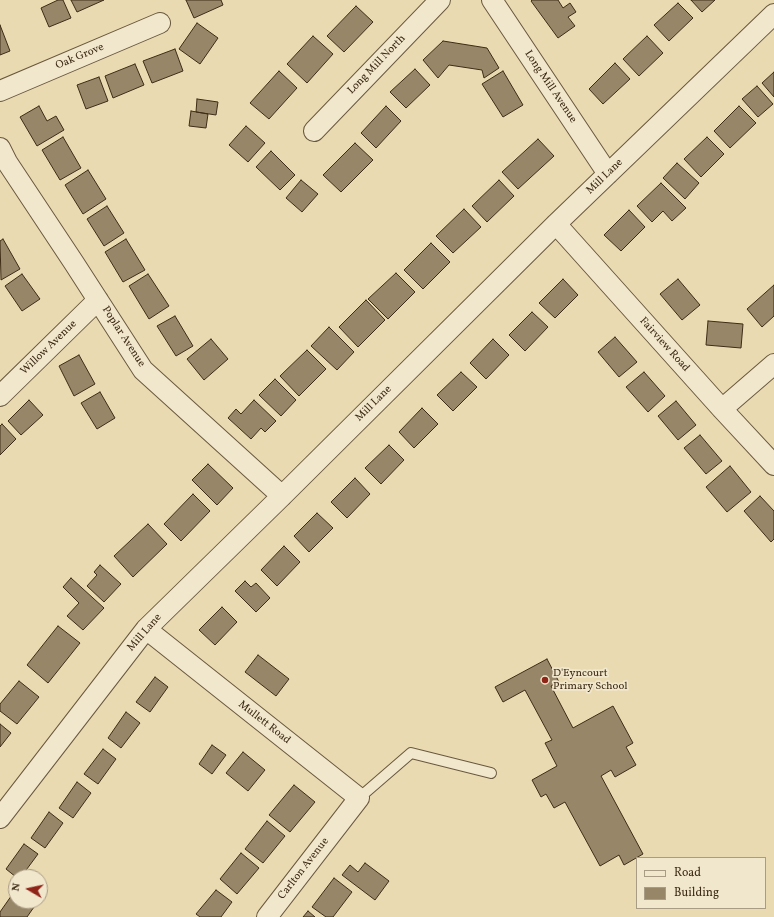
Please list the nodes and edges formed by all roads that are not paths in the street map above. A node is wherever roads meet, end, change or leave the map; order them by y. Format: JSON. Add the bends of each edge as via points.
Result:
{"nodes":[{"id":1,"x":440,"y":0,"type":"edge"},
{"id":2,"x":492,"y":0,"type":"edge"},
{"id":3,"x":774,"y":14,"type":"edge"},
{"id":4,"x":160,"y":23,"type":"dead end"},
{"id":5,"x":0,"y":91,"type":"edge"},
{"id":6,"x":314,"y":131,"type":"dead end"},
{"id":7,"x":0,"y":148,"type":"edge"},
{"id":8,"x":608,"y":174,"type":"junction"},
{"id":9,"x":556,"y":224,"type":"junction"},
{"id":10,"x":98,"y":300,"type":"junction"},
{"id":11,"x":774,"y":364,"type":"edge"},
{"id":12,"x":0,"y":396,"type":"edge"},
{"id":13,"x":722,"y":409,"type":"junction"},
{"id":14,"x":774,"y":465,"type":"edge"},
{"id":15,"x":282,"y":496,"type":"junction"},
{"id":16,"x":146,"y":629,"type":"junction"},
{"id":17,"x":491,"y":773,"type":"dead end"},
{"id":18,"x":359,"y":798,"type":"junction"},
{"id":19,"x":0,"y":818,"type":"edge"},
{"id":20,"x":267,"y":917,"type":"edge"}],
"edges":[{"from":1,"to":6,"type":"street","name":"Long Mill North"},
{"from":2,"to":8,"type":"street","name":"Long Mill Avenue"},
{"from":3,"to":8,"type":"street","name":"Mill Lane"},
{"from":4,"to":5,"type":"street","name":"Oak Grove"},
{"from":7,"to":10,"type":"street","name":"Poplar Avenue"},
{"from":8,"to":9,"type":"street","name":"Mill Lane"},
{"from":9,"to":13,"type":"street","name":"Fairview Road"},
{"from":9,"to":15,"type":"street","name":"Mill Lane"},
{"from":10,"to":12,"type":"street","name":"Willow Avenue"},
{"from":10,"to":15,"type":"street","name":"Poplar Avenue","via":[[144,370]]},
{"from":11,"to":13,"type":"street"},
{"from":13,"to":14,"type":"street","name":"Fairview Road"},
{"from":15,"to":16,"type":"street","name":"Mill Lane"},
{"from":16,"to":18,"type":"street","name":"Mullett Road"},
{"from":16,"to":19,"type":"street","name":"Mill Lane"},
{"from":17,"to":18,"type":"lane","via":[[411,753]]},
{"from":18,"to":20,"type":"street","name":"Carlton Avenue"}]}
